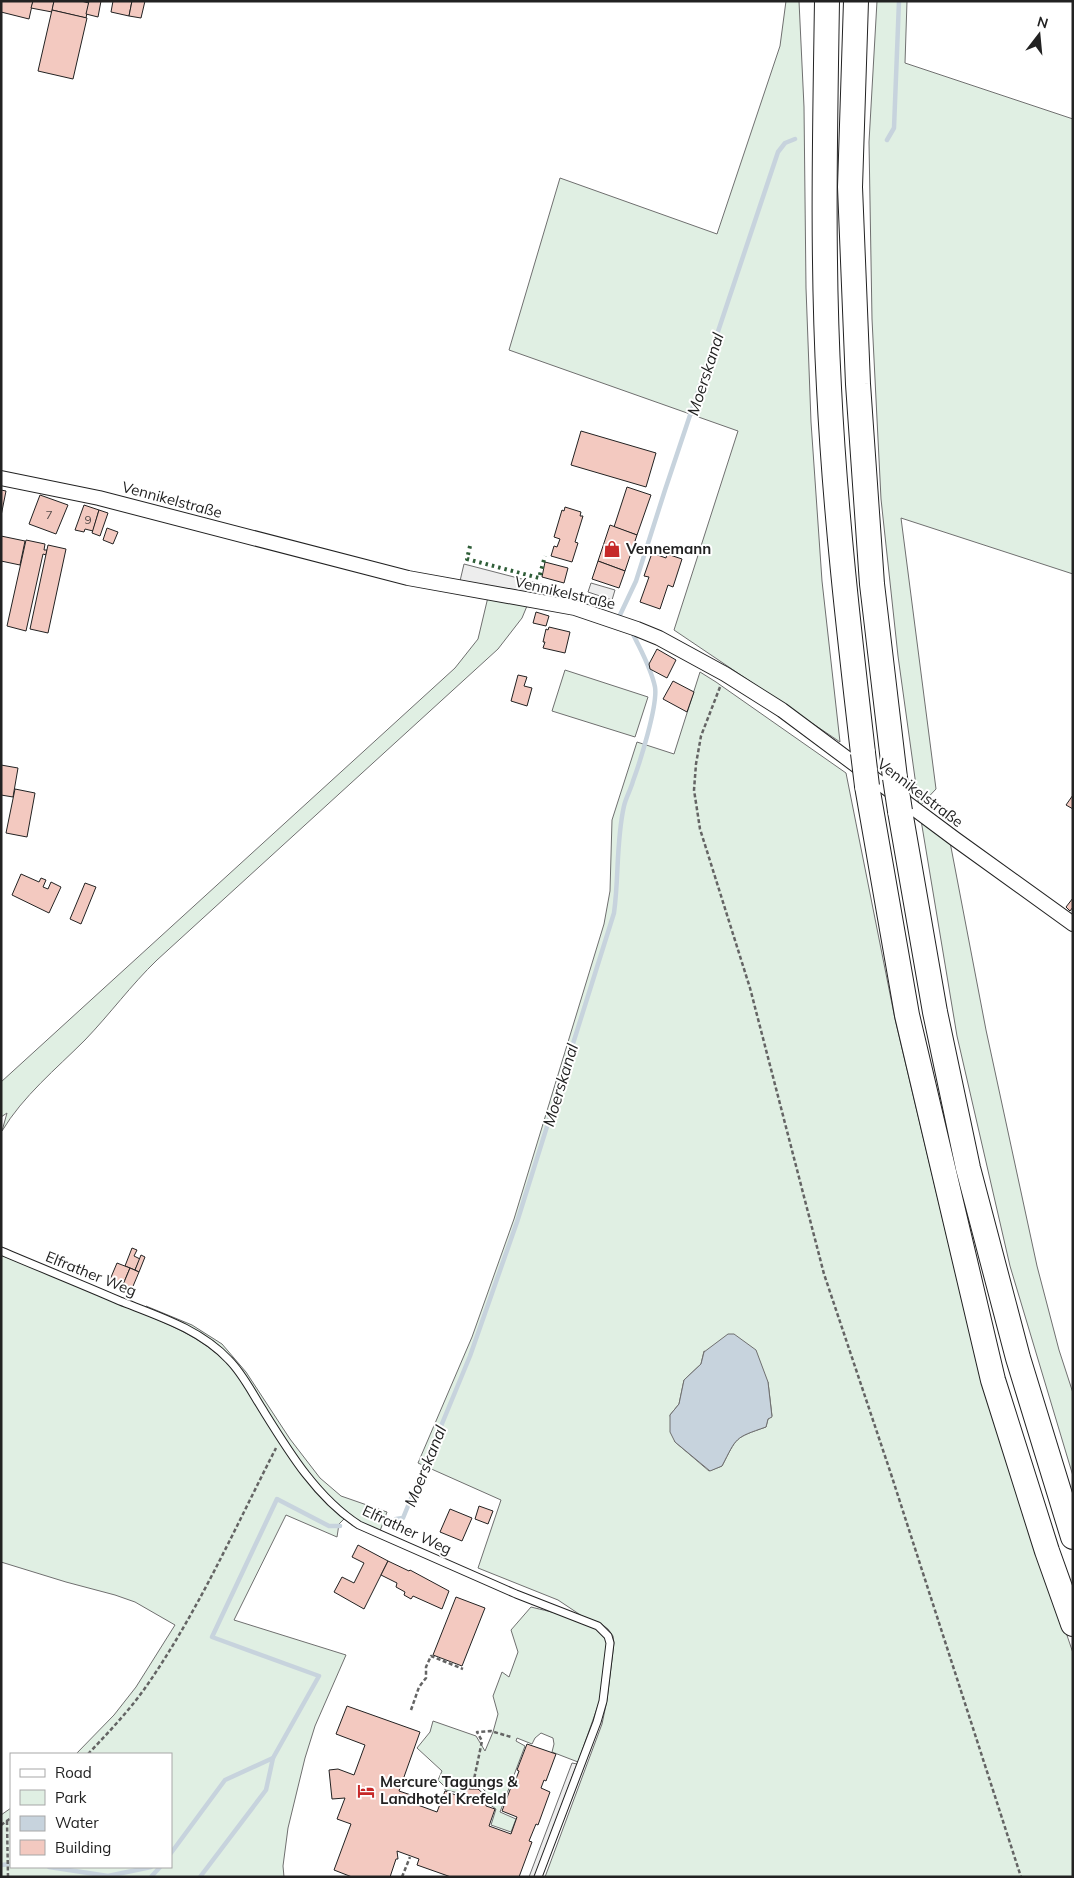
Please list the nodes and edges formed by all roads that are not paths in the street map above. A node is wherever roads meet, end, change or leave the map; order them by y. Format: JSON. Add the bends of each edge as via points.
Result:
{"nodes":[{"id":1,"x":827,"y":1,"type":"edge"},
{"id":2,"x":856,"y":1,"type":"edge"},
{"id":3,"x":1,"y":478,"type":"edge"},
{"id":4,"x":1073,"y":924,"type":"edge"},
{"id":5,"x":1,"y":1252,"type":"edge"},
{"id":6,"x":1073,"y":1537,"type":"edge"},
{"id":7,"x":1073,"y":1624,"type":"edge"},
{"id":8,"x":538,"y":1877,"type":"edge"}],
"edges":[{"from":1,"to":7,"type":"highway","bridge":true,"via":[[823,186],[829,388],[844,585],[867,786],[907,1015],[993,1380]]},
{"from":2,"to":6,"type":"highway","bridge":true,"via":[[850,187],[858,384],[872,584],[895,778],[935,1012],[968,1168],[1018,1358]]},
{"from":3,"to":4,"type":"street","name":"Vennikelstraße","via":[[99,498],[408,578],[575,608],[659,638],[725,674],[790,716]]},
{"from":5,"to":8,"type":"lane","name":"Elfrather Weg","via":[[172,1322],[206,1340],[237,1369],[281,1438],[324,1496],[359,1525],[598,1626],[608,1636],[610,1651],[597,1722]]}]}
